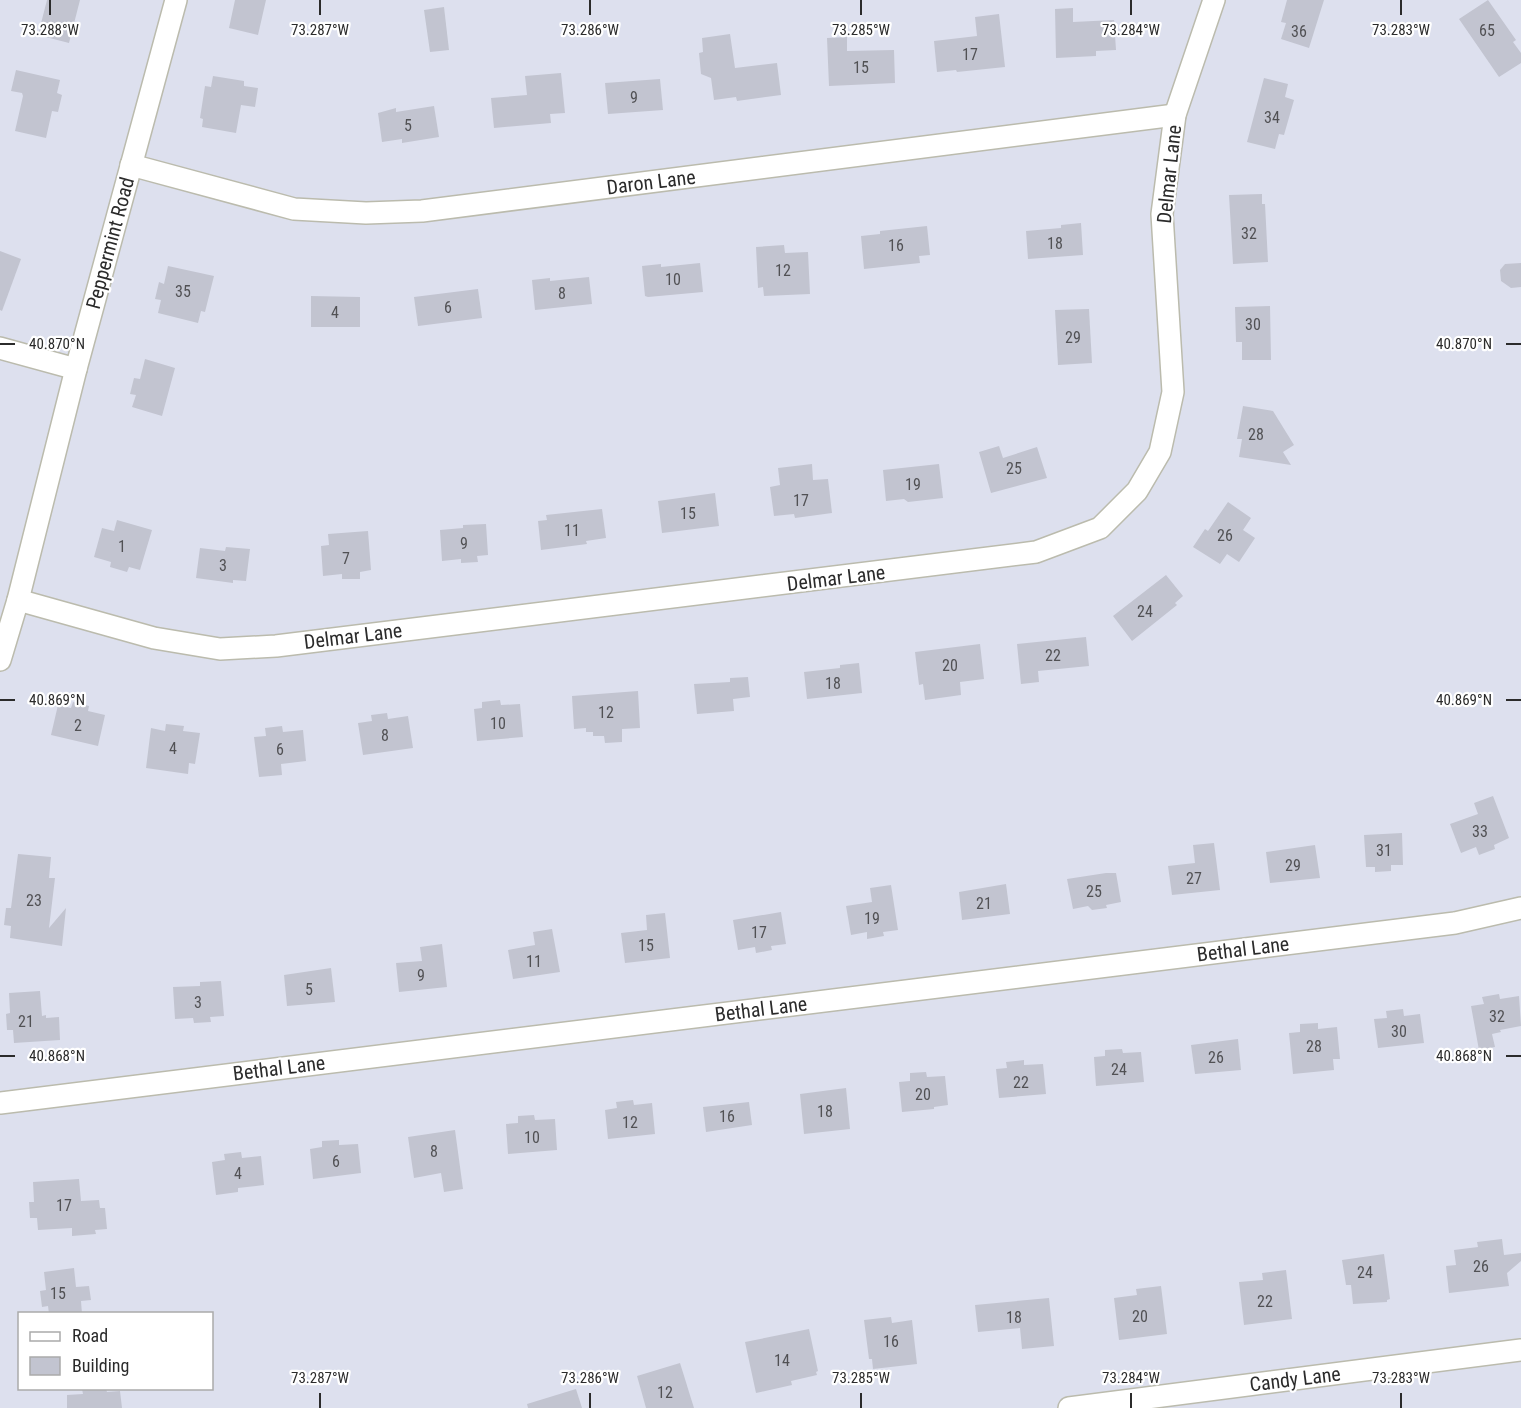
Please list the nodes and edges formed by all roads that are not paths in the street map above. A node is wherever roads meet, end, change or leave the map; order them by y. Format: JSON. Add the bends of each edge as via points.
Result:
{"nodes":[{"id":1,"x":176,"y":0,"type":"edge"},
{"id":2,"x":1214,"y":0,"type":"edge"},
{"id":3,"x":1175,"y":115,"type":"junction"},
{"id":4,"x":131,"y":165,"type":"junction"},
{"id":5,"x":0,"y":348,"type":"edge"},
{"id":6,"x":76,"y":369,"type":"junction"},
{"id":7,"x":18,"y":600,"type":"junction"},
{"id":8,"x":0,"y":660,"type":"edge"},
{"id":9,"x":1521,"y":908,"type":"edge"},
{"id":10,"x":0,"y":1103,"type":"edge"},
{"id":11,"x":1521,"y":1350,"type":"edge"},
{"id":12,"x":1069,"y":1408,"type":"edge"}],
"edges":[{"from":1,"to":4,"type":"street","name":"Peppermint Road"},
{"from":2,"to":3,"type":"street","name":"Delmar Lane"},
{"from":3,"to":4,"type":"street","name":"Daron Lane","via":[[422,211],[294,209]]},
{"from":3,"to":7,"type":"street","name":"Delmar Lane","via":[[1162,214],[1173,392],[1160,452],[1137,491],[1100,528],[1036,552],[276,646],[220,649],[154,638]]},
{"from":4,"to":6,"type":"street","name":"Peppermint Road"},
{"from":5,"to":6,"type":"street"},
{"from":6,"to":7,"type":"street","name":"Peppermint Road"},
{"from":7,"to":8,"type":"street","name":"Peppermint Road"},
{"from":9,"to":10,"type":"street","name":"Bethal Lane","via":[[1443,924]]},
{"from":11,"to":12,"type":"street","name":"Candy Lane"}]}
